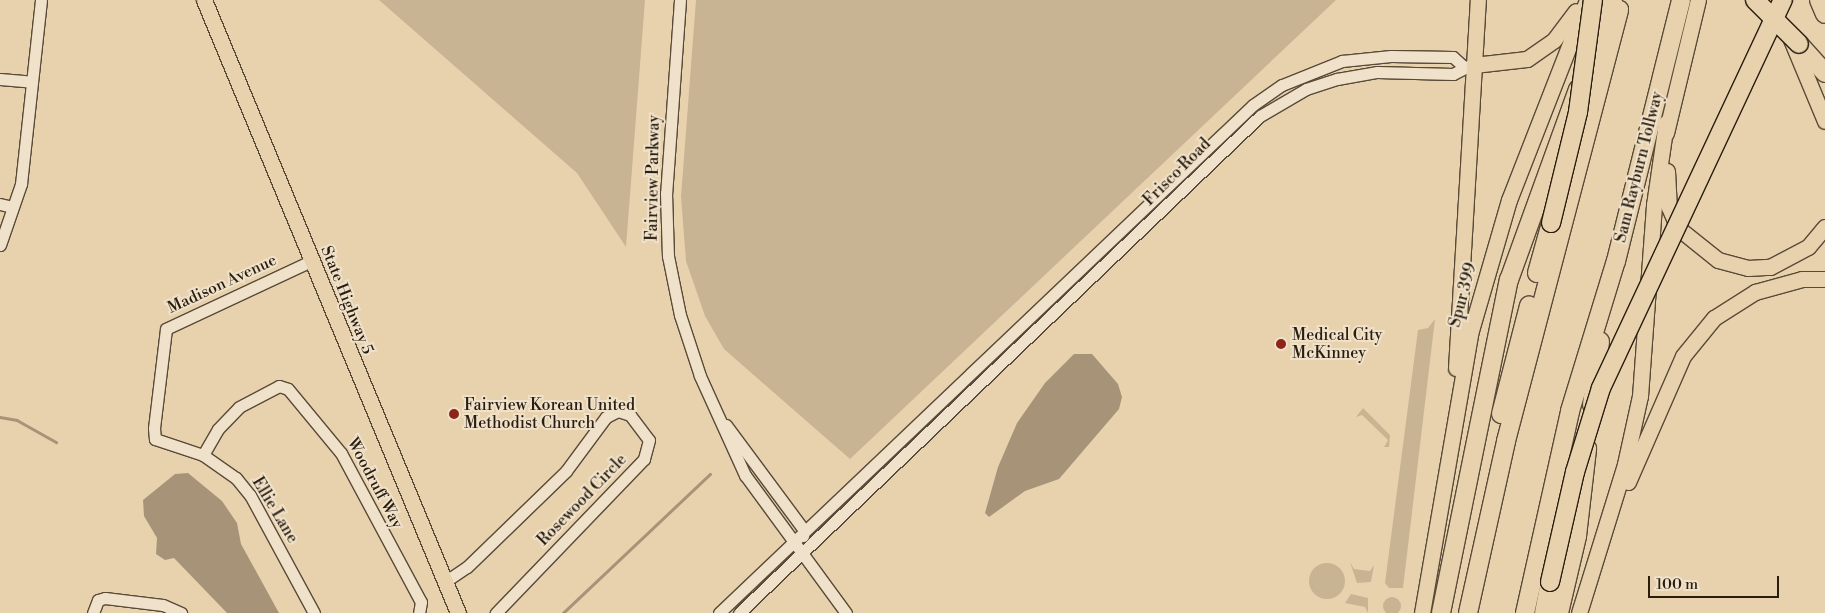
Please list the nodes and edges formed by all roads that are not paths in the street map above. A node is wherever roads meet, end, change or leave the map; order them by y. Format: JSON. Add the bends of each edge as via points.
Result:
{"nodes":[{"id":1,"x":41,"y":0,"type":"edge"},
{"id":2,"x":204,"y":0,"type":"edge"},
{"id":3,"x":680,"y":0,"type":"edge"},
{"id":4,"x":1478,"y":0,"type":"edge"},
{"id":5,"x":1586,"y":0,"type":"edge"},
{"id":6,"x":1593,"y":0,"type":"edge"},
{"id":7,"x":1613,"y":0,"type":"edge"},
{"id":8,"x":1622,"y":0,"type":"edge"},
{"id":9,"x":1681,"y":0,"type":"edge"},
{"id":10,"x":1698,"y":0,"type":"edge"},
{"id":11,"x":1756,"y":0,"type":"edge"},
{"id":12,"x":1776,"y":0,"type":"edge"},
{"id":13,"x":1783,"y":0,"type":"edge"},
{"id":14,"x":1819,"y":0,"type":"edge"},
{"id":15,"x":1825,"y":14,"type":"edge"},
{"id":16,"x":1469,"y":66,"type":"junction"},
{"id":17,"x":1825,"y":73,"type":"edge"},
{"id":18,"x":0,"y":79,"type":"edge"},
{"id":19,"x":32,"y":82,"type":"junction"},
{"id":20,"x":1253,"y":105,"type":"junction"},
{"id":21,"x":1260,"y":116,"type":"junction"},
{"id":22,"x":1822,"y":116,"type":"edge"},
{"id":23,"x":1666,"y":123,"type":"junction"},
{"id":24,"x":1825,"y":127,"type":"edge"},
{"id":25,"x":0,"y":204,"type":"edge"},
{"id":26,"x":12,"y":207,"type":"junction"},
{"id":27,"x":1825,"y":227,"type":"edge"},
{"id":28,"x":0,"y":245,"type":"edge"},
{"id":29,"x":313,"y":260,"type":"junction"},
{"id":30,"x":1616,"y":261,"type":"junction"},
{"id":31,"x":1071,"y":275,"type":"junction"},
{"id":32,"x":1825,"y":279,"type":"edge"},
{"id":33,"x":1081,"y":286,"type":"junction"},
{"id":34,"x":716,"y":409,"type":"junction"},
{"id":35,"x":1452,"y":424,"type":"junction"},
{"id":36,"x":915,"y":425,"type":"junction"},
{"id":37,"x":925,"y":436,"type":"junction"},
{"id":38,"x":155,"y":439,"type":"joint"},
{"id":39,"x":203,"y":455,"type":"junction"},
{"id":40,"x":804,"y":530,"type":"junction"},
{"id":41,"x":792,"y":541,"type":"junction"},
{"id":42,"x":1602,"y":541,"type":"junction"},
{"id":43,"x":801,"y":553,"type":"junction"},
{"id":44,"x":446,"y":581,"type":"junction"},
{"id":45,"x":420,"y":612,"type":"edge"},
{"id":46,"x":93,"y":613,"type":"edge"},
{"id":47,"x":181,"y":613,"type":"edge"},
{"id":48,"x":314,"y":613,"type":"edge"},
{"id":49,"x":458,"y":613,"type":"edge"},
{"id":50,"x":496,"y":613,"type":"edge"},
{"id":51,"x":719,"y":613,"type":"edge"},
{"id":52,"x":739,"y":613,"type":"edge"},
{"id":53,"x":846,"y":613,"type":"edge"},
{"id":54,"x":1422,"y":613,"type":"edge"},
{"id":55,"x":1440,"y":613,"type":"edge"},
{"id":56,"x":1467,"y":613,"type":"edge"},
{"id":57,"x":1525,"y":613,"type":"edge"},
{"id":58,"x":1544,"y":613,"type":"edge"},
{"id":59,"x":1560,"y":613,"type":"edge"},
{"id":60,"x":1579,"y":613,"type":"edge"}],
"edges":[{"from":1,"to":19,"type":"street"},
{"from":2,"to":29,"type":"main road","name":"State Highway 5"},
{"from":3,"to":34,"type":"street","name":"Fairview Parkway","via":[[668,133],[668,256],[683,323]]},
{"from":4,"to":16,"type":"main road"},
{"from":5,"to":16,"type":"main road","via":[[1541,52],[1510,64]]},
{"from":5,"to":35,"type":"main road","name":"Spur 399","via":[[1499,232],[1470,334]]},
{"from":6,"to":56,"type":"highway","bridge":true,"via":[[1578,112],[1510,376],[1470,563]]},
{"from":7,"to":55,"type":"highway","via":[[1529,214],[1509,280]]},
{"from":8,"to":56,"type":"highway","via":[[1506,441]]},
{"from":9,"to":30,"type":"highway","name":"Sam Rayburn Tollway"},
{"from":10,"to":23,"type":"main road"},
{"from":11,"to":17,"type":"highway","bridge":true},
{"from":12,"to":22,"type":"main road"},
{"from":13,"to":58,"type":"highway","bridge":true,"via":[[1601,388],[1575,472]]},
{"from":14,"to":15,"type":"highway"},
{"from":16,"to":20,"type":"street","via":[[1453,56],[1391,56],[1342,61],[1301,75]]},
{"from":16,"to":21,"type":"street","name":"Frisco Road","via":[[1453,74],[1353,75],[1306,89]]},
{"from":16,"to":35,"type":"main road"},
{"from":18,"to":19,"type":"street"},
{"from":19,"to":26,"type":"street","via":[[20,184]]},
{"from":20,"to":21,"type":"street"},
{"from":20,"to":31,"type":"street"},
{"from":21,"to":33,"type":"street","name":"Frisco Road"},
{"from":22,"to":24,"type":"main road"},
{"from":23,"to":27,"type":"main road","via":[[1669,207],[1678,228],[1703,252],[1733,265],[1770,267],[1808,247]]},
{"from":23,"to":42,"type":"main road","via":[[1654,205],[1640,396]]},
{"from":25,"to":26,"type":"street"},
{"from":26,"to":28,"type":"street"},
{"from":29,"to":38,"type":"street","name":"Madison Avenue","via":[[166,329],[161,338]]},
{"from":29,"to":44,"type":"main road","name":"State Highway 5"},
{"from":30,"to":57,"type":"highway","name":"Sam Rayburn Tollway","via":[[1592,332]]},
{"from":30,"to":59,"type":"highway","via":[[1597,359],[1577,536]]},
{"from":31,"to":33,"type":"street"},
{"from":31,"to":36,"type":"street"},
{"from":32,"to":42,"type":"main road","via":[[1802,279],[1754,292],[1714,318],[1696,337],[1669,386]]},
{"from":33,"to":37,"type":"street","name":"Frisco Road"},
{"from":34,"to":40,"type":"street","name":"Fairview Parkway"},
{"from":34,"to":41,"type":"street","name":"Fairview Parkway","via":[[745,475]]},
{"from":35,"to":54,"type":"main road","name":"Spur 399"},
{"from":36,"to":37,"type":"street"},
{"from":36,"to":40,"type":"street"},
{"from":37,"to":43,"type":"street","name":"Frisco Road"},
{"from":38,"to":39,"type":"street","name":"Ellie Lane"},
{"from":39,"to":45,"type":"street","name":"Woodruff Way","via":[[218,429],[239,407],[279,386],[329,433],[421,602]]},
{"from":39,"to":48,"type":"street","name":"Ellie Lane","via":[[230,472],[250,495]]},
{"from":40,"to":41,"type":"street"},
{"from":40,"to":43,"type":"street"},
{"from":41,"to":43,"type":"street","name":"Fairview Parkway"},
{"from":41,"to":51,"type":"street"},
{"from":42,"to":60,"type":"main road"},
{"from":43,"to":52,"type":"street","name":"Frisco Road"},
{"from":43,"to":53,"type":"street","name":"Fairview Parkway"},
{"from":44,"to":49,"type":"main road","name":"State Highway 5"},
{"from":44,"to":50,"type":"street","name":"Rosewood Circle","via":[[467,567],[566,471],[606,417],[618,411],[630,415],[649,440],[644,459]]},
{"from":46,"to":47,"type":"street","via":[[98,600],[163,605]]}]}
